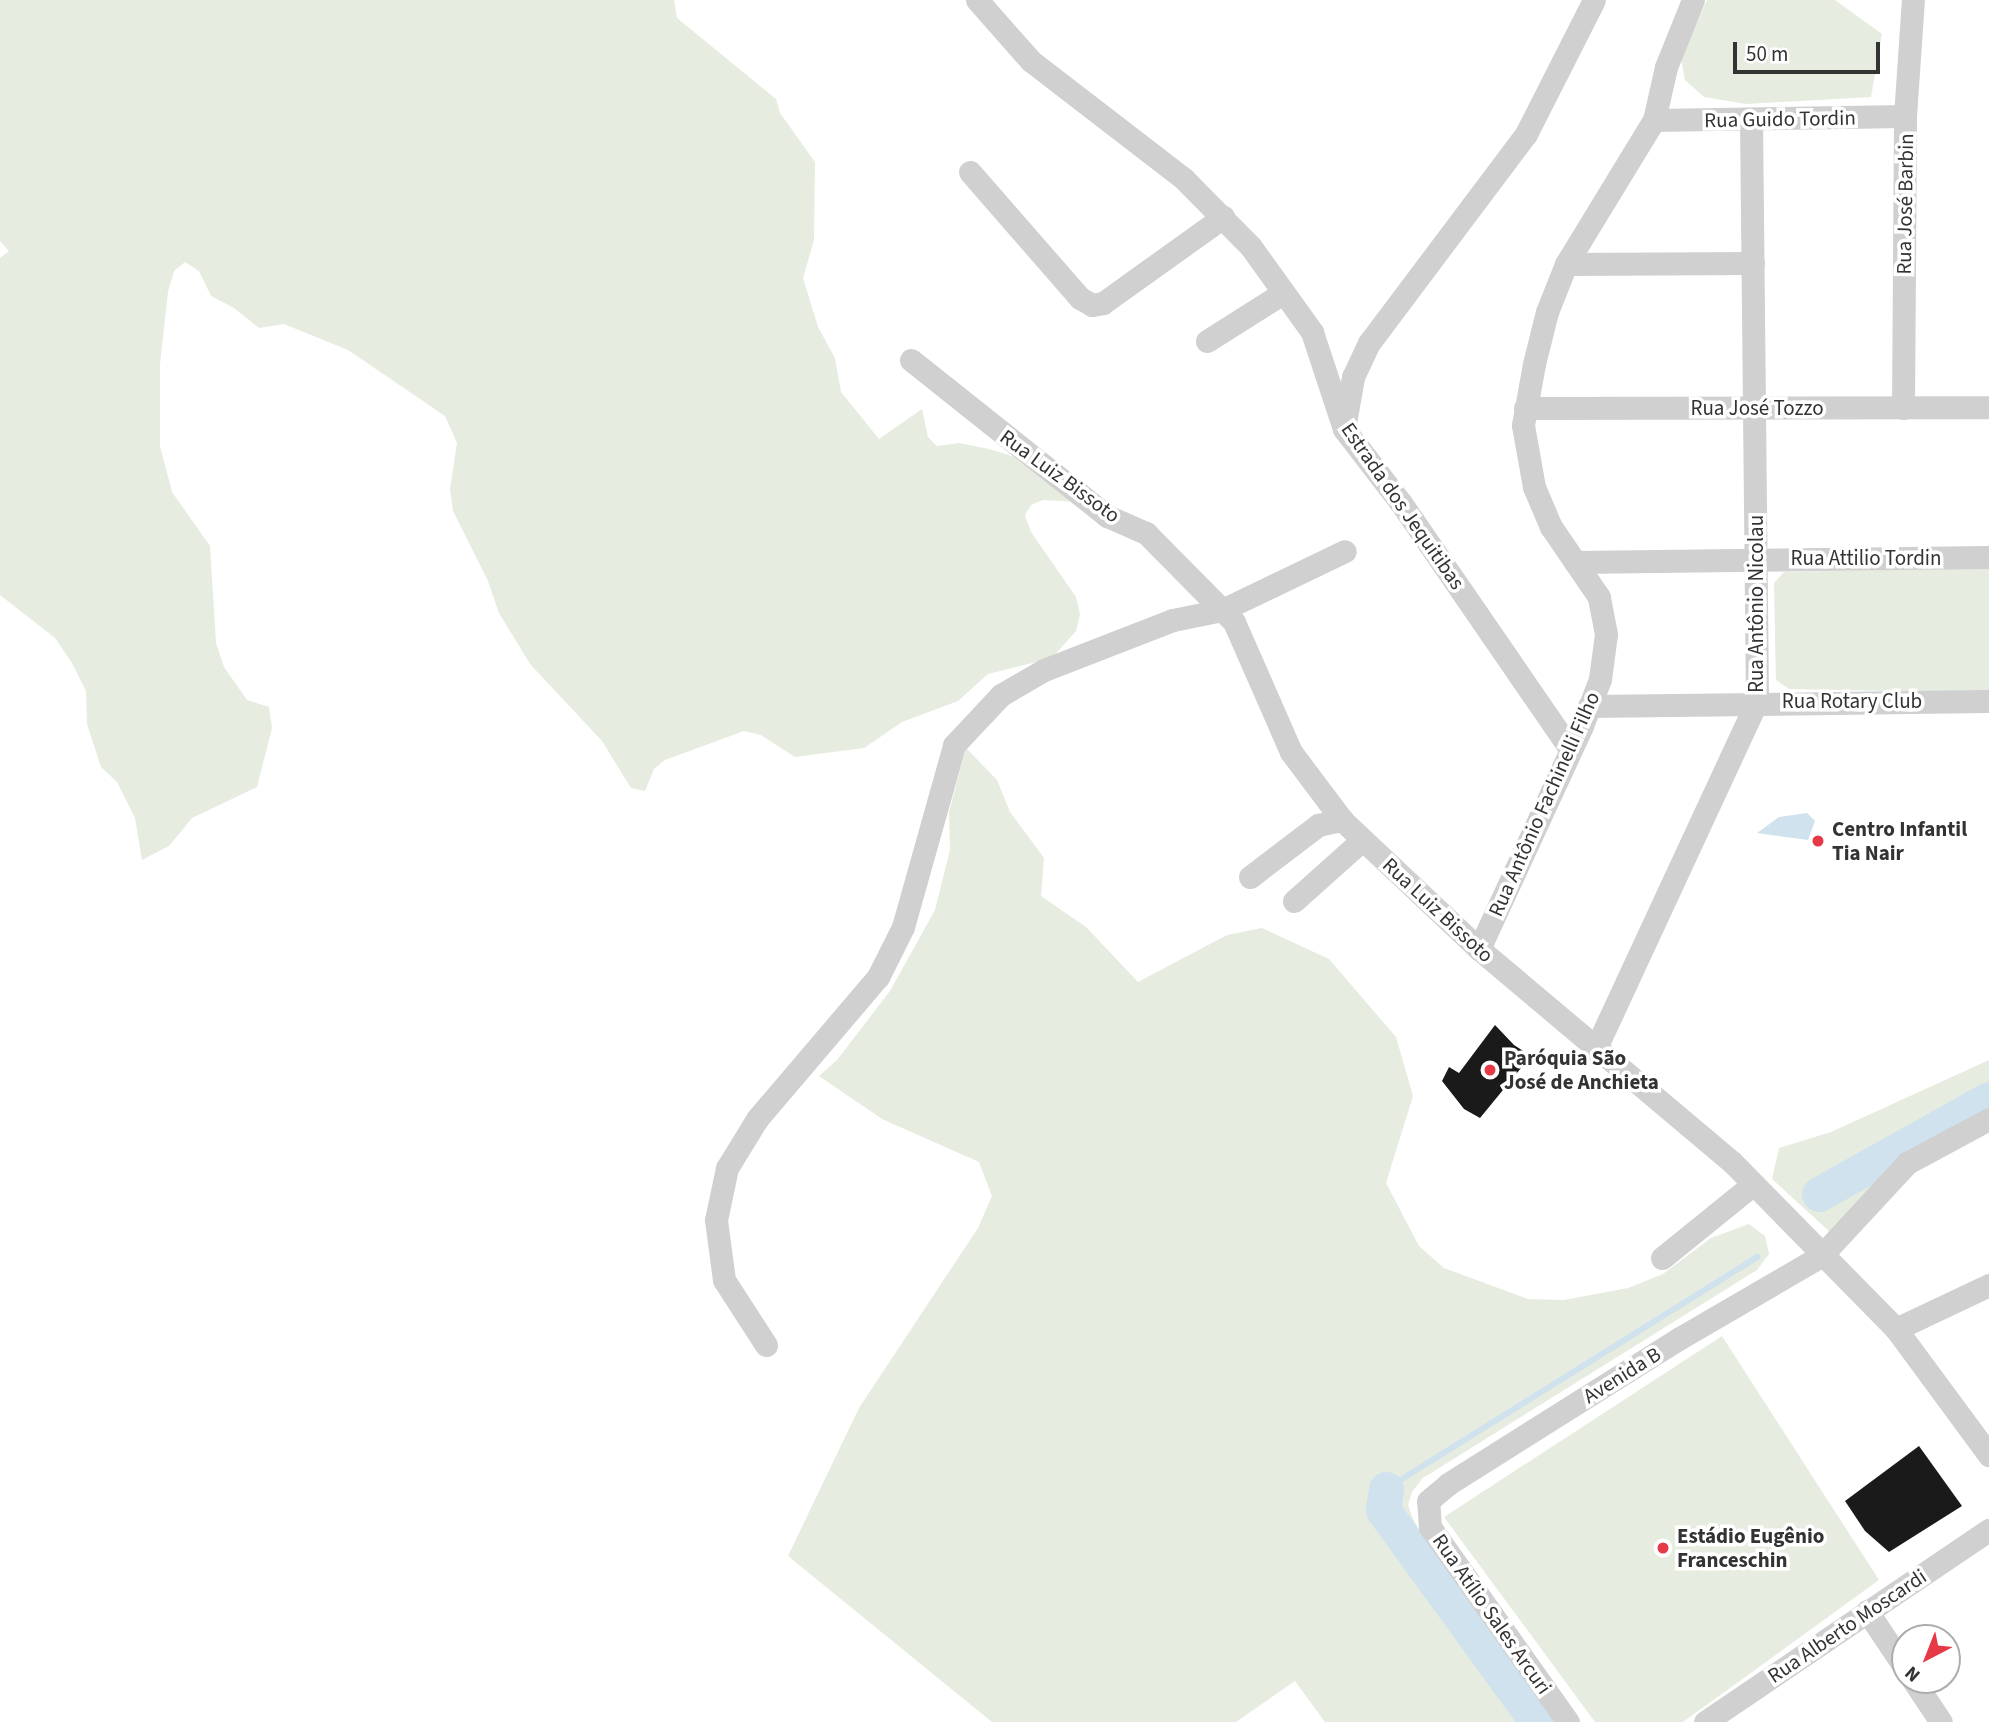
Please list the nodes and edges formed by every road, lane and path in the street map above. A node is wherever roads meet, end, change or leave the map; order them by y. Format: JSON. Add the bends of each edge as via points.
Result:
{"nodes":[{"id":1,"x":977,"y":0,"type":"edge"},
{"id":2,"x":1594,"y":0,"type":"edge"},
{"id":3,"x":1693,"y":0,"type":"edge"},
{"id":4,"x":1913,"y":0,"type":"edge"},
{"id":5,"x":1906,"y":117,"type":"junction"},
{"id":6,"x":1654,"y":120,"type":"junction"},
{"id":7,"x":1751,"y":122,"type":"junction"},
{"id":8,"x":970,"y":173,"type":"dead end"},
{"id":9,"x":1223,"y":217,"type":"junction"},
{"id":10,"x":1753,"y":262,"type":"junction"},
{"id":11,"x":1566,"y":264,"type":"junction"},
{"id":12,"x":1283,"y":293,"type":"junction"},
{"id":13,"x":1207,"y":341,"type":"dead end"},
{"id":14,"x":911,"y":359,"type":"dead end"},
{"id":15,"x":1525,"y":408,"type":"junction"},
{"id":16,"x":1755,"y":408,"type":"junction"},
{"id":17,"x":1903,"y":408,"type":"junction"},
{"id":18,"x":1989,"y":408,"type":"edge"},
{"id":19,"x":1344,"y":429,"type":"junction"},
{"id":20,"x":1345,"y":551,"type":"dead end"},
{"id":21,"x":1989,"y":558,"type":"edge"},
{"id":22,"x":1757,"y":559,"type":"junction"},
{"id":23,"x":1575,"y":562,"type":"junction"},
{"id":24,"x":1222,"y":610,"type":"junction"},
{"id":25,"x":1757,"y":701,"type":"junction"},
{"id":26,"x":1989,"y":701,"type":"edge"},
{"id":27,"x":1589,"y":706,"type":"junction"},
{"id":28,"x":1570,"y":749,"type":"junction"},
{"id":29,"x":1342,"y":820,"type":"junction"},
{"id":30,"x":1362,"y":841,"type":"junction"},
{"id":31,"x":1250,"y":877,"type":"dead end"},
{"id":32,"x":1294,"y":901,"type":"dead end"},
{"id":33,"x":1479,"y":949,"type":"junction"},
{"id":34,"x":1595,"y":1050,"type":"junction"},
{"id":35,"x":1989,"y":1118,"type":"edge"},
{"id":36,"x":1752,"y":1185,"type":"junction"},
{"id":37,"x":1821,"y":1256,"type":"junction"},
{"id":38,"x":1662,"y":1258,"type":"dead end"},
{"id":39,"x":1989,"y":1284,"type":"edge"},
{"id":40,"x":1896,"y":1329,"type":"junction"},
{"id":41,"x":766,"y":1345,"type":"dead end"},
{"id":42,"x":1989,"y":1455,"type":"edge"},
{"id":43,"x":1428,"y":1502,"type":"joint"},
{"id":44,"x":1989,"y":1530,"type":"edge"},
{"id":45,"x":1867,"y":1611,"type":"junction"},
{"id":46,"x":1891,"y":1647,"type":"edge"},
{"id":47,"x":1922,"y":1694,"type":"edge"},
{"id":48,"x":1711,"y":1720,"type":"edge"},
{"id":49,"x":1568,"y":1722,"type":"edge"},
{"id":50,"x":1941,"y":1722,"type":"edge"}],
"edges":[{"from":1,"to":9,"type":"street","name":"Estrada dos Jequitibas","via":[[1031,61],[1184,179]]},
{"from":2,"to":19,"type":"street","via":[[1526,134],[1369,342],[1353,377]]},
{"from":3,"to":6,"type":"street","name":"Rua Antônio Fachinelli Filho","via":[[1666,66]]},
{"from":4,"to":5,"type":"street","name":"Rua José Barbin"},
{"from":5,"to":7,"type":"street","name":"Rua Guido Tordin"},
{"from":5,"to":17,"type":"street","name":"Rua José Barbin"},
{"from":6,"to":7,"type":"street","name":"Rua Guido Tordin"},
{"from":6,"to":11,"type":"street","name":"Rua Antônio Fachinelli Filho"},
{"from":7,"to":10,"type":"street","name":"Rua Antônio Nicolau"},
{"from":8,"to":9,"type":"street","via":[[1091,305],[1104,303]]},
{"from":9,"to":12,"type":"street","name":"Estrada dos Jequitibas"},
{"from":10,"to":11,"type":"street"},
{"from":10,"to":16,"type":"street","name":"Rua Antônio Nicolau"},
{"from":11,"to":15,"type":"street","name":"Rua Antônio Fachinelli Filho","via":[[1546,312]]},
{"from":12,"to":13,"type":"street"},
{"from":12,"to":19,"type":"street","name":"Estrada dos Jequitibas","via":[[1312,332]]},
{"from":14,"to":24,"type":"street","name":"Rua Luiz Bissoto","via":[[1107,516],[1146,533]]},
{"from":15,"to":16,"type":"street","name":"Rua José Tozzo"},
{"from":15,"to":23,"type":"street","name":"Rua Antônio Fachinelli Filho","via":[[1523,425],[1534,487],[1551,527]]},
{"from":16,"to":17,"type":"street","name":"Rua José Tozzo"},
{"from":16,"to":22,"type":"street","name":"Rua Antônio Nicolau"},
{"from":17,"to":18,"type":"street","name":"Rua José Tozzo"},
{"from":19,"to":28,"type":"street","name":"Estrada dos Jequitibas"},
{"from":20,"to":24,"type":"street"},
{"from":21,"to":22,"type":"street","name":"Rua Attilio Tordin"},
{"from":22,"to":23,"type":"street","name":"Rua Attilio Tordin"},
{"from":22,"to":25,"type":"street","name":"Rua Antônio Nicolau"},
{"from":23,"to":27,"type":"street","name":"Rua Antônio Fachinelli Filho","via":[[1599,597],[1606,634],[1601,679]]},
{"from":24,"to":29,"type":"street","name":"Rua Luiz Bissoto","via":[[1242,638],[1291,752]]},
{"from":24,"to":41,"type":"street","via":[[1173,620],[1044,670],[1001,695],[954,745],[930,814],[903,927],[878,977],[757,1119],[727,1168],[716,1220],[724,1280]]},
{"from":25,"to":26,"type":"street","name":"Rua Rotary Club"},
{"from":25,"to":27,"type":"street","name":"Rua Rotary Club"},
{"from":25,"to":34,"type":"street","name":"Rua Antônio Nicolau"},
{"from":27,"to":28,"type":"street","name":"Rua Antônio Fachinelli Filho"},
{"from":28,"to":33,"type":"street","name":"Rua Antônio Fachinelli Filho"},
{"from":29,"to":30,"type":"street","name":"Rua Luiz Bissoto"},
{"from":29,"to":31,"type":"street","via":[[1318,825]]},
{"from":30,"to":32,"type":"street"},
{"from":30,"to":33,"type":"street","name":"Rua Luiz Bissoto"},
{"from":33,"to":34,"type":"street","name":"Rua Luiz Bissoto"},
{"from":34,"to":36,"type":"street","name":"Rua Luiz Bissoto","via":[[1695,1127]]},
{"from":35,"to":37,"type":"street","name":"Avenida B","via":[[1907,1163]]},
{"from":36,"to":37,"type":"street","name":"Rua Luiz Bissoto"},
{"from":36,"to":38,"type":"street"},
{"from":37,"to":40,"type":"street","name":"Rua Luiz Bissoto"},
{"from":37,"to":43,"type":"street","name":"Avenida B","via":[[1680,1338],[1448,1484]]},
{"from":39,"to":40,"type":"street"},
{"from":40,"to":42,"type":"street","name":"Rua Luiz Bissoto"},
{"from":43,"to":49,"type":"street","name":"Rua Atílio Sales Arcuri","via":[[1430,1527]]},
{"from":44,"to":45,"type":"street","name":"Rua Alberto Moscardi"},
{"from":45,"to":46,"type":"street"},
{"from":45,"to":48,"type":"street","name":"Rua Alberto Moscardi"},
{"from":47,"to":50,"type":"street"}]}
